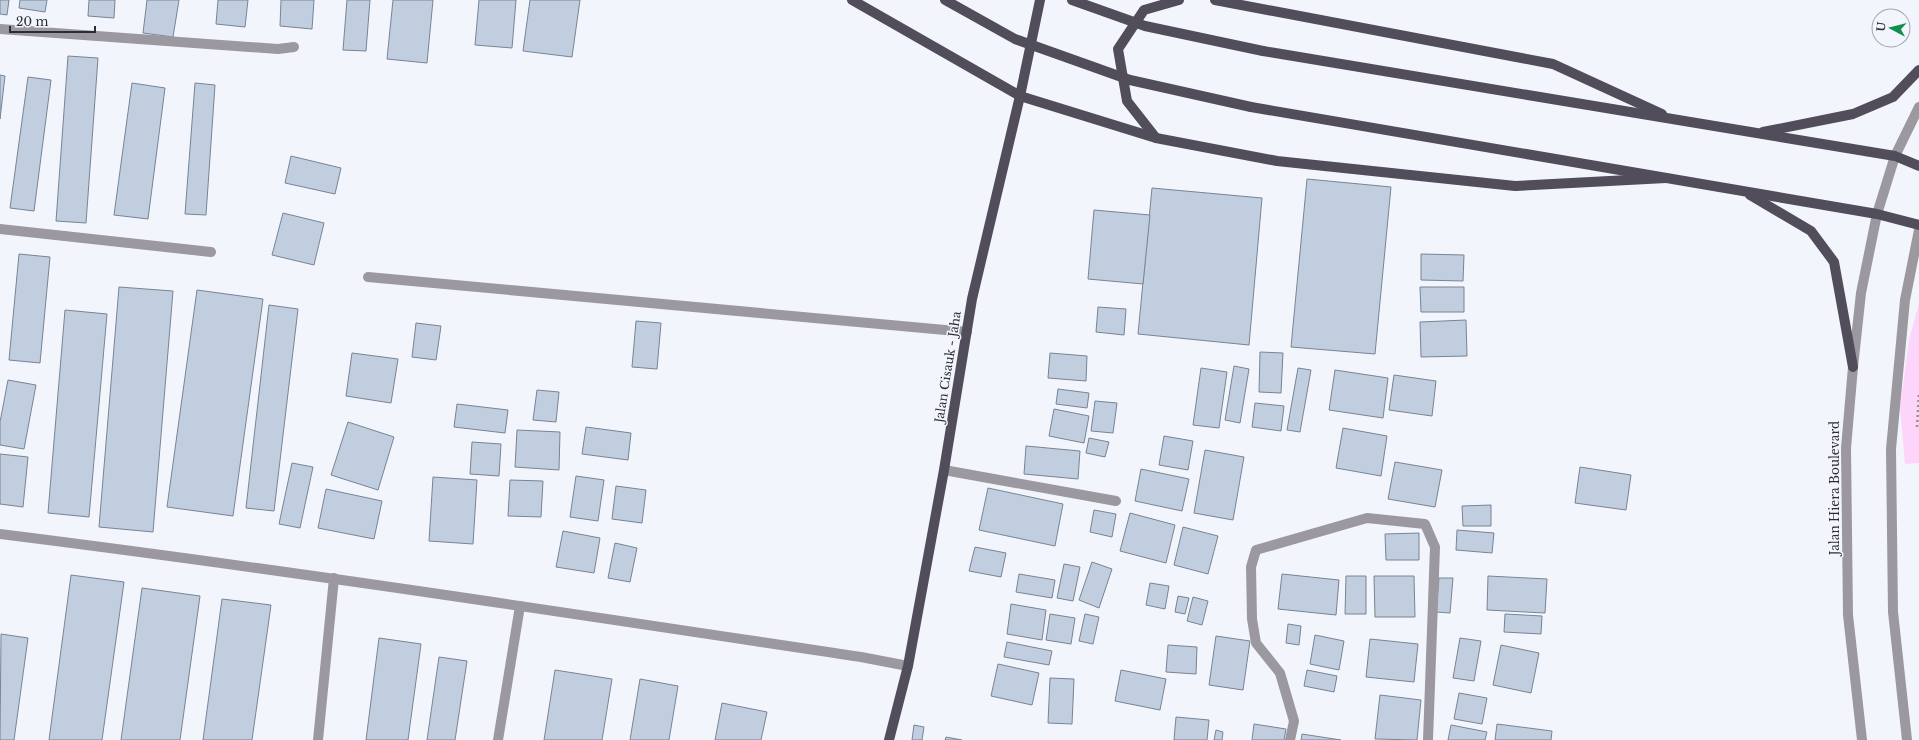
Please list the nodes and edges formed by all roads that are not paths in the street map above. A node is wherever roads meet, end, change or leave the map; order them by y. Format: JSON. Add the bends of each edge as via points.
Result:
{"nodes":[{"id":1,"x":852,"y":0,"type":"edge"},
{"id":2,"x":945,"y":0,"type":"edge"},
{"id":3,"x":1040,"y":0,"type":"edge"},
{"id":4,"x":1072,"y":0,"type":"edge"},
{"id":5,"x":1179,"y":0,"type":"edge"},
{"id":6,"x":1215,"y":0,"type":"edge"},
{"id":7,"x":0,"y":29,"type":"edge"},
{"id":8,"x":294,"y":47,"type":"dead end"},
{"id":9,"x":1919,"y":70,"type":"edge"},
{"id":10,"x":1020,"y":96,"type":"junction"},
{"id":11,"x":1919,"y":107,"type":"edge"},
{"id":12,"x":1676,"y":120,"type":"junction"},
{"id":13,"x":1757,"y":134,"type":"junction"},
{"id":14,"x":1156,"y":138,"type":"junction"},
{"id":15,"x":1895,"y":156,"type":"junction"},
{"id":16,"x":1919,"y":166,"type":"edge"},
{"id":17,"x":1666,"y":178,"type":"junction"},
{"id":18,"x":1744,"y":191,"type":"junction"},
{"id":19,"x":1877,"y":214,"type":"junction"},
{"id":20,"x":1919,"y":225,"type":"edge"},
{"id":21,"x":0,"y":228,"type":"edge"},
{"id":22,"x":1919,"y":230,"type":"edge"},
{"id":23,"x":210,"y":252,"type":"dead end"},
{"id":24,"x":368,"y":277,"type":"dead end"},
{"id":25,"x":967,"y":332,"type":"junction"},
{"id":26,"x":1853,"y":367,"type":"junction"},
{"id":27,"x":944,"y":470,"type":"junction"},
{"id":28,"x":1116,"y":501,"type":"dead end"},
{"id":29,"x":0,"y":534,"type":"edge"},
{"id":30,"x":334,"y":578,"type":"junction"},
{"id":31,"x":520,"y":606,"type":"junction"},
{"id":32,"x":908,"y":666,"type":"junction"},
{"id":33,"x":318,"y":740,"type":"edge"},
{"id":34,"x":498,"y":740,"type":"edge"},
{"id":35,"x":889,"y":740,"type":"edge"},
{"id":36,"x":1290,"y":740,"type":"edge"},
{"id":37,"x":1428,"y":740,"type":"edge"},
{"id":38,"x":1862,"y":740,"type":"edge"},
{"id":39,"x":1907,"y":740,"type":"edge"}],
"edges":[{"from":1,"to":10,"type":"main road"},
{"from":2,"to":17,"type":"main road","bridge":true,"via":[[1015,39],[1123,77],[1251,106]]},
{"from":3,"to":10,"type":"main road","name":"Jalan Cisauk - Jaha"},
{"from":4,"to":12,"type":"main road","bridge":true,"via":[[1146,26],[1263,52]]},
{"from":5,"to":14,"type":"main road","via":[[1144,10],[1118,49],[1127,101]]},
{"from":6,"to":12,"type":"main road","via":[[1553,64]]},
{"from":7,"to":8,"type":"street","via":[[278,49]]},
{"from":9,"to":13,"type":"main road","via":[[1893,97],[1853,114]]},
{"from":10,"to":14,"type":"main road"},
{"from":10,"to":25,"type":"main road","name":"Jalan Cisauk - Jaha","via":[[972,299]]},
{"from":11,"to":15,"type":"street","name":"Jalan Hiera Boulevard"},
{"from":12,"to":13,"type":"main road"},
{"from":13,"to":15,"type":"main road"},
{"from":14,"to":17,"type":"main road","via":[[1277,161],[1515,186]]},
{"from":15,"to":16,"type":"main road"},
{"from":15,"to":19,"type":"street","name":"Jalan Hiera Boulevard"},
{"from":17,"to":18,"type":"main road"},
{"from":18,"to":19,"type":"main road"},
{"from":18,"to":26,"type":"main road","via":[[1811,231],[1834,262]]},
{"from":19,"to":20,"type":"main road"},
{"from":19,"to":26,"type":"street","name":"Jalan Hiera Boulevard","via":[[1861,293]]},
{"from":21,"to":23,"type":"street"},
{"from":22,"to":39,"type":"street","via":[[1905,300],[1891,449],[1893,612]]},
{"from":24,"to":25,"type":"street"},
{"from":25,"to":27,"type":"main road","name":"Jalan Cisauk - Jaha"},
{"from":26,"to":38,"type":"street","name":"Jalan Hiera Boulevard","via":[[1846,448],[1848,615]]},
{"from":27,"to":28,"type":"street"},
{"from":27,"to":32,"type":"main road","name":"Jalan Cisauk - Jaha"},
{"from":29,"to":30,"type":"street"},
{"from":30,"to":31,"type":"street"},
{"from":30,"to":33,"type":"street"},
{"from":31,"to":32,"type":"street"},
{"from":31,"to":34,"type":"street"},
{"from":32,"to":35,"type":"main road","name":"Jalan Cisauk - Jaha"},
{"from":36,"to":37,"type":"street","via":[[1294,721],[1280,673],[1256,643],[1252,619],[1251,567],[1256,550],[1367,518],[1424,524],[1436,547]]}]}
